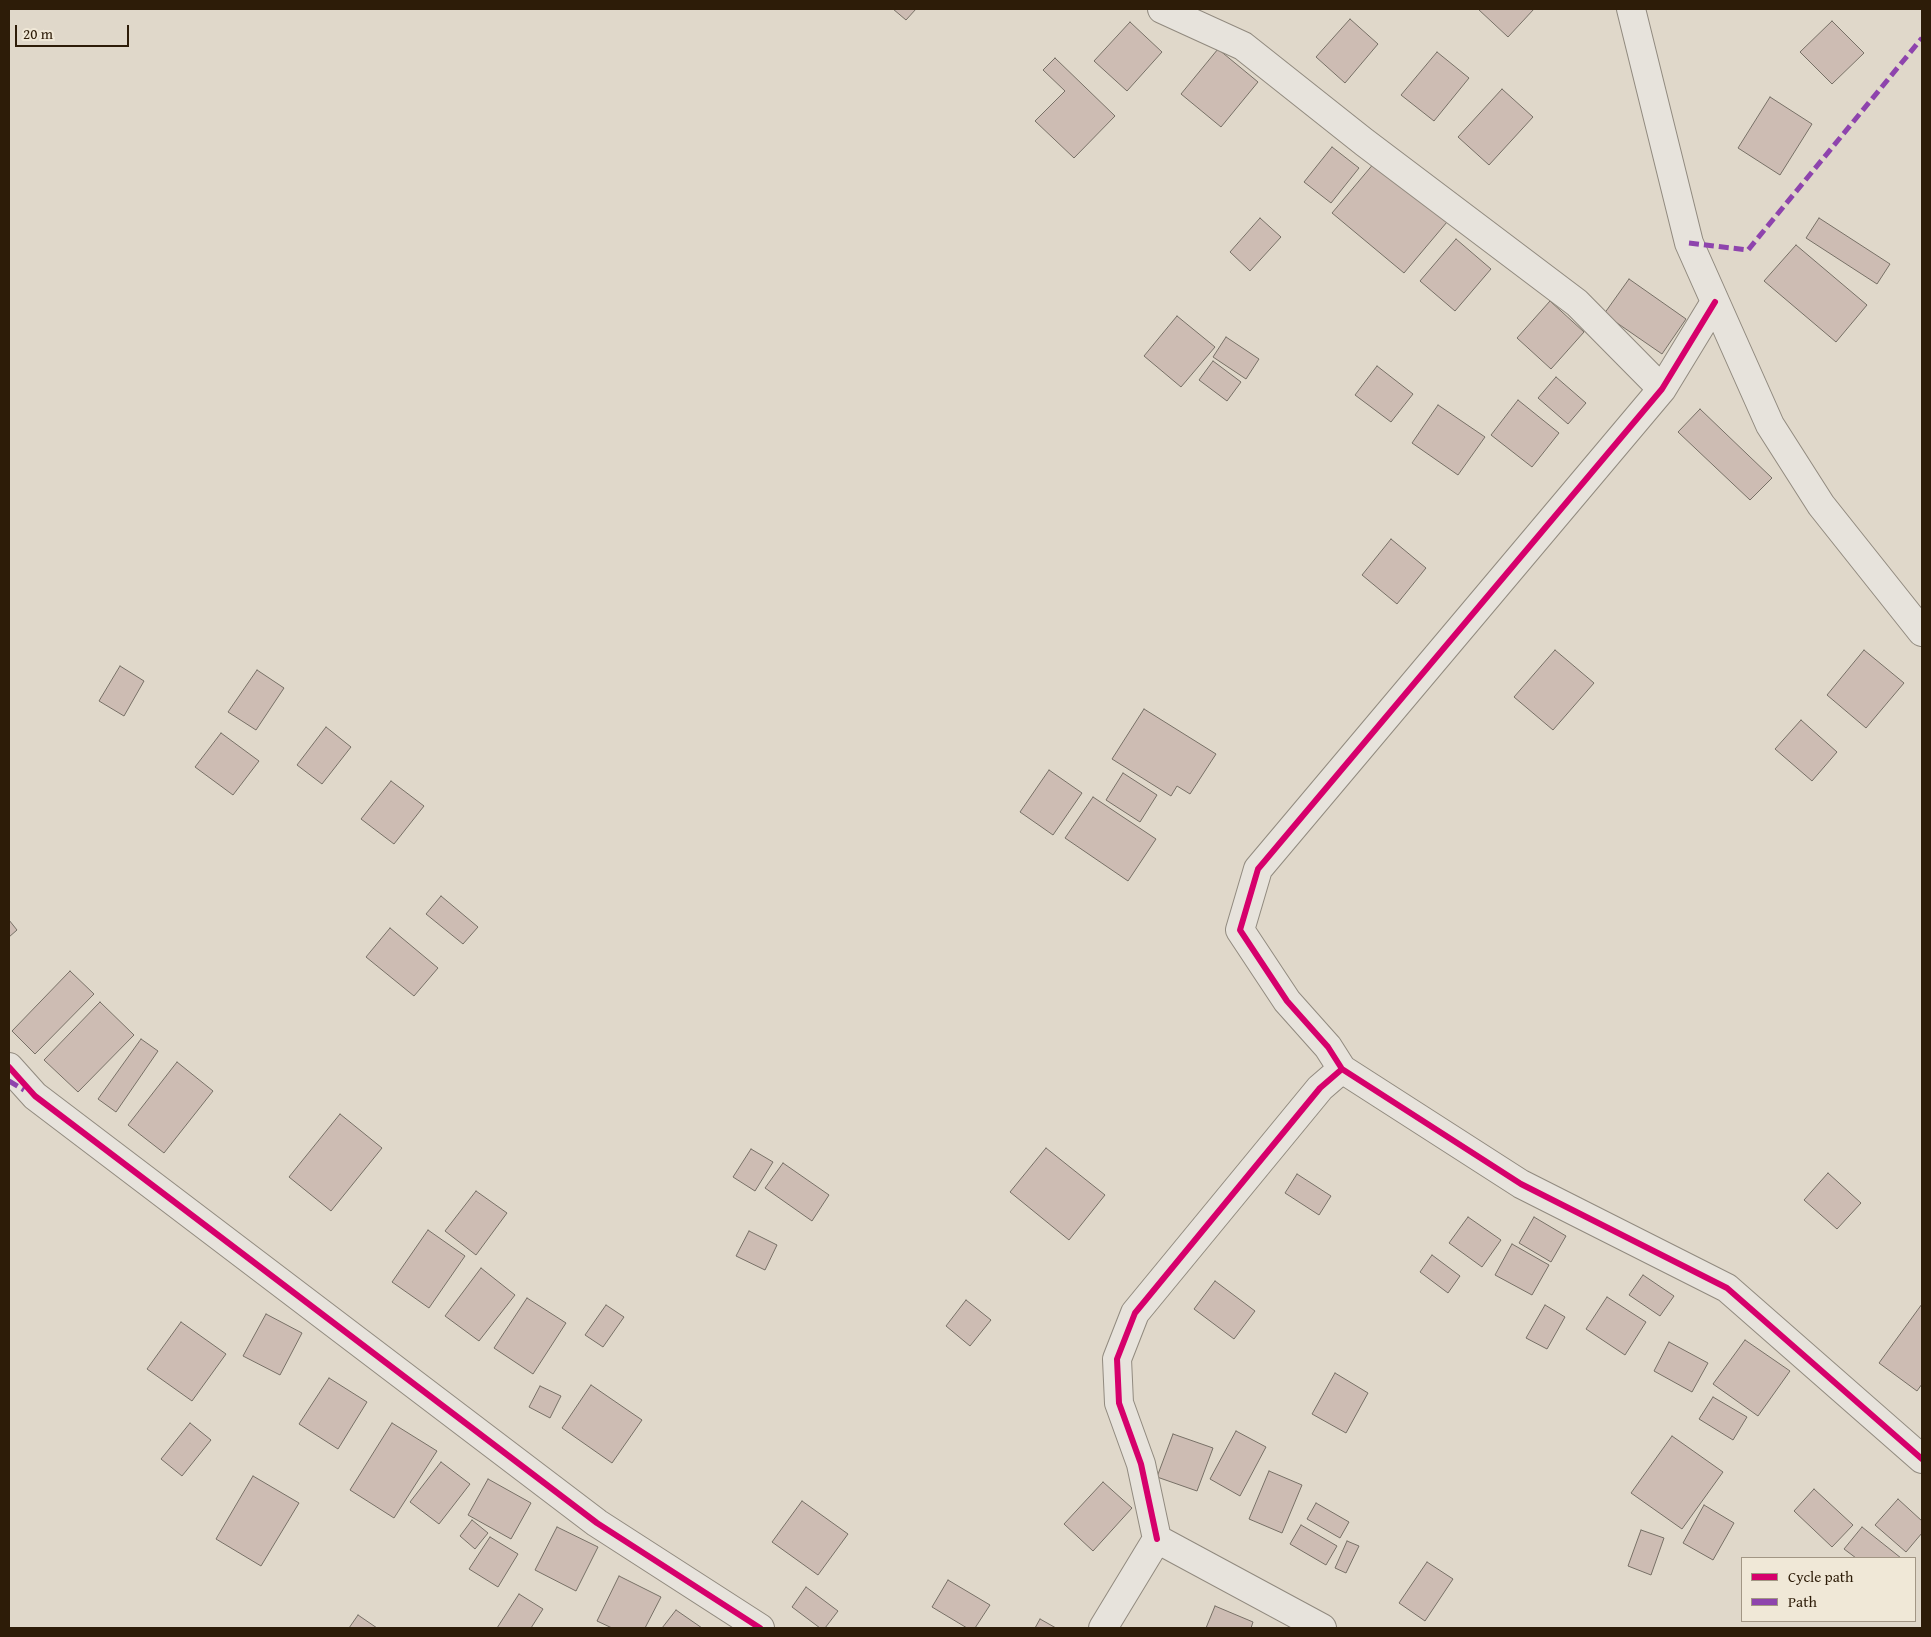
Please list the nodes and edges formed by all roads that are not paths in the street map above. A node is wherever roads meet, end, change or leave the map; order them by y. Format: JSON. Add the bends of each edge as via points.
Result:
{"nodes":[{"id":1,"x":1162,"y":9,"type":"edge"},
{"id":2,"x":1630,"y":9,"type":"edge"},
{"id":3,"x":1714,"y":302,"type":"junction"},
{"id":4,"x":1662,"y":389,"type":"junction"},
{"id":5,"x":1922,"y":632,"type":"edge"},
{"id":6,"x":9,"y":1067,"type":"edge"},
{"id":7,"x":1342,"y":1069,"type":"junction"},
{"id":8,"x":1922,"y":1459,"type":"edge"},
{"id":9,"x":1157,"y":1540,"type":"junction"},
{"id":10,"x":760,"y":1628,"type":"edge"},
{"id":11,"x":1103,"y":1628,"type":"edge"},
{"id":12,"x":1322,"y":1628,"type":"edge"}],
"edges":[{"from":1,"to":4,"type":"street","via":[[1243,46],[1577,303]]},
{"from":2,"to":3,"type":"street","via":[[1689,243]]},
{"from":3,"to":4,"type":"street"},
{"from":3,"to":5,"type":"street","via":[[1770,425],[1821,505]]},
{"from":4,"to":7,"type":"street","via":[[1258,869],[1240,930],[1287,1001],[1328,1047]]},
{"from":6,"to":10,"type":"street","via":[[35,1096],[597,1523]]},
{"from":7,"to":8,"type":"street","via":[[1521,1184],[1727,1288]]},
{"from":7,"to":9,"type":"street","via":[[1320,1088],[1135,1313],[1116,1359],[1119,1403],[1141,1464]]},
{"from":9,"to":11,"type":"street"},
{"from":9,"to":12,"type":"street"}]}
